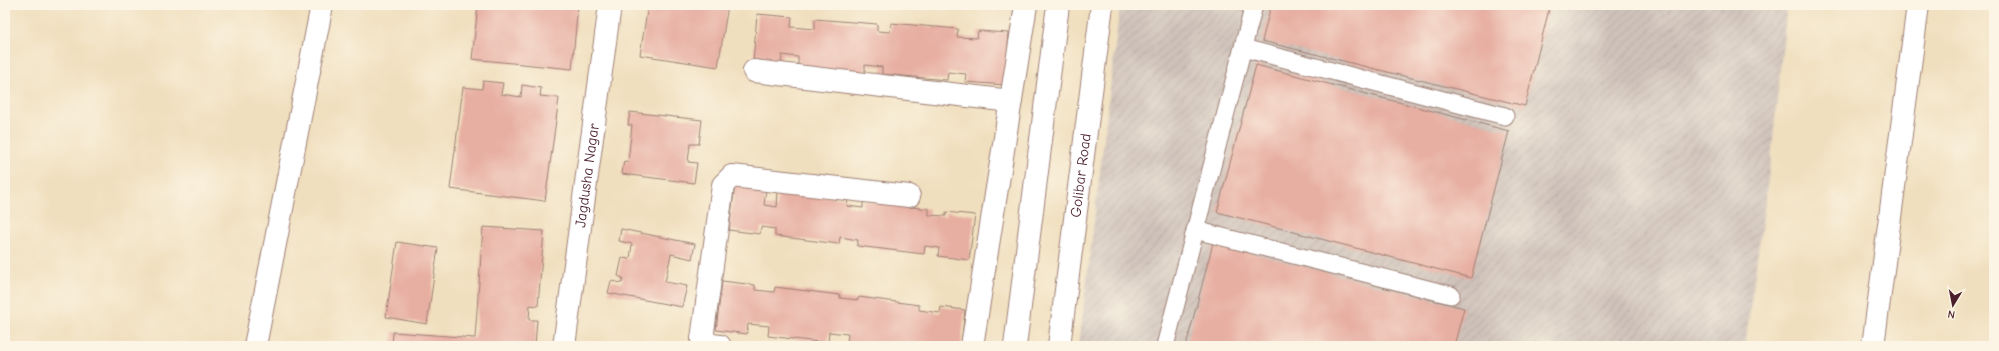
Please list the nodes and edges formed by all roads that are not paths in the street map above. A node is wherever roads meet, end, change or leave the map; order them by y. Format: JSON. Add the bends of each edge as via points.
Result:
{"nodes":[{"id":1,"x":322,"y":5,"type":"edge"},
{"id":2,"x":610,"y":5,"type":"edge"},
{"id":3,"x":1026,"y":5,"type":"edge"},
{"id":4,"x":1058,"y":5,"type":"edge"},
{"id":5,"x":1102,"y":5,"type":"edge"},
{"id":6,"x":1254,"y":5,"type":"edge"},
{"id":7,"x":1918,"y":5,"type":"edge"},
{"id":8,"x":1243,"y":48,"type":"junction"},
{"id":9,"x":754,"y":72,"type":"dead end"},
{"id":10,"x":1011,"y":101,"type":"junction"},
{"id":11,"x":1505,"y":116,"type":"dead end"},
{"id":12,"x":909,"y":196,"type":"dead end"},
{"id":13,"x":1196,"y":230,"type":"junction"},
{"id":14,"x":1451,"y":295,"type":"dead end"},
{"id":15,"x":255,"y":346,"type":"edge"},
{"id":16,"x":564,"y":346,"type":"edge"},
{"id":17,"x":720,"y":346,"type":"edge"},
{"id":18,"x":972,"y":346,"type":"edge"},
{"id":19,"x":1014,"y":346,"type":"edge"},
{"id":20,"x":1059,"y":346,"type":"edge"},
{"id":21,"x":1165,"y":346,"type":"edge"},
{"id":22,"x":1873,"y":346,"type":"edge"}],
"edges":[{"from":1,"to":15,"type":"street"},
{"from":2,"to":16,"type":"street","name":"Jagdusha Nagar"},
{"from":3,"to":10,"type":"street"},
{"from":4,"to":19,"type":"street"},
{"from":5,"to":20,"type":"street","name":"Golibar Road"},
{"from":6,"to":8,"type":"lane"},
{"from":7,"to":22,"type":"street"},
{"from":8,"to":11,"type":"lane"},
{"from":8,"to":13,"type":"lane"},
{"from":9,"to":10,"type":"street"},
{"from":10,"to":18,"type":"street"},
{"from":12,"to":17,"type":"street","via":[[732,176],[723,185],[702,339]]},
{"from":13,"to":14,"type":"lane"},
{"from":13,"to":21,"type":"lane"}]}
